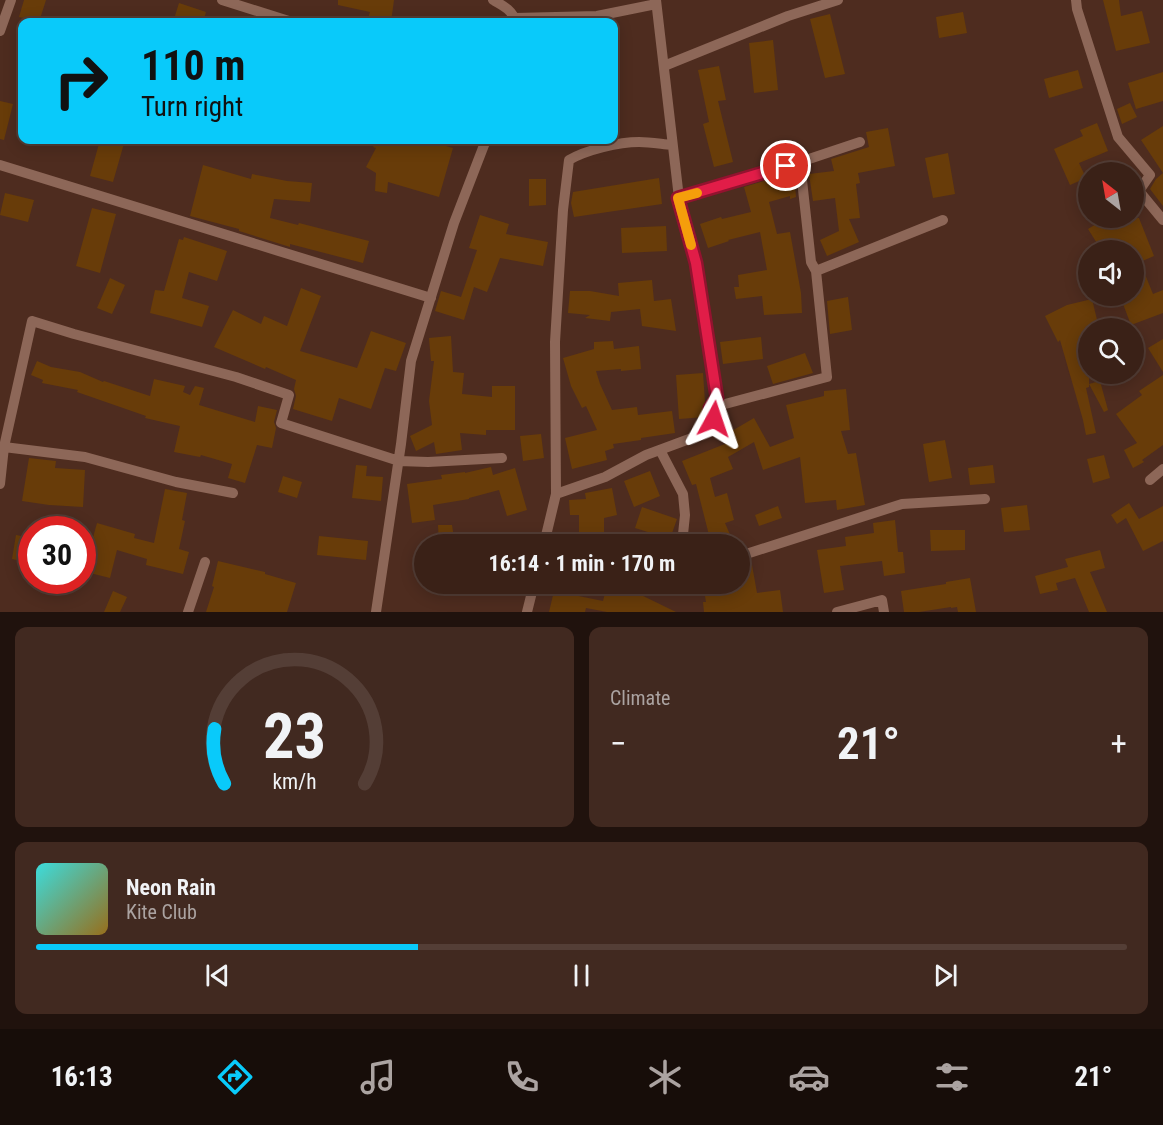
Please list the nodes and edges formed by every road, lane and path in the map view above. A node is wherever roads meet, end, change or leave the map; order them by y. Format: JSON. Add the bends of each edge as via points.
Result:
{"nodes":[{"id":1,"x":11,"y":0,"type":"edge"},
{"id":2,"x":222,"y":0,"type":"edge"},
{"id":3,"x":493,"y":0,"type":"edge"},
{"id":4,"x":838,"y":0,"type":"edge"},
{"id":5,"x":1076,"y":0,"type":"edge"},
{"id":6,"x":656,"y":2,"type":"edge"},
{"id":7,"x":279,"y":18,"type":"edge"},
{"id":8,"x":513,"y":18,"type":"edge"},
{"id":9,"x":556,"y":18,"type":"edge"},
{"id":10,"x":0,"y":31,"type":"edge"},
{"id":11,"x":664,"y":66,"type":"junction"},
{"id":12,"x":860,"y":142,"type":"dead end"},
{"id":13,"x":484,"y":144,"type":"edge"},
{"id":14,"x":672,"y":145,"type":"junction"},
{"id":15,"x":800,"y":162,"type":"junction"},
{"id":16,"x":0,"y":165,"type":"edge"},
{"id":17,"x":678,"y":198,"type":"junction"},
{"id":18,"x":944,"y":220,"type":"dead end"},
{"id":19,"x":1163,"y":220,"type":"edge"},
{"id":20,"x":816,"y":271,"type":"junction"},
{"id":21,"x":431,"y":298,"type":"junction"},
{"id":22,"x":710,"y":408,"type":"junction"},
{"id":23,"x":4,"y":447,"type":"junction"},
{"id":24,"x":660,"y":450,"type":"junction"},
{"id":25,"x":502,"y":458,"type":"dead end"},
{"id":26,"x":399,"y":461,"type":"junction"},
{"id":27,"x":1163,"y":469,"type":"edge"},
{"id":28,"x":1150,"y":480,"type":"dead end"},
{"id":29,"x":0,"y":484,"type":"edge"},
{"id":30,"x":233,"y":493,"type":"dead end"},
{"id":31,"x":556,"y":494,"type":"junction"},
{"id":32,"x":985,"y":499,"type":"dead end"},
{"id":33,"x":546,"y":534,"type":"edge"},
{"id":34,"x":683,"y":534,"type":"edge"},
{"id":35,"x":750,"y":553,"type":"edge"},
{"id":36,"x":205,"y":562,"type":"dead end"},
{"id":37,"x":532,"y":594,"type":"edge"},
{"id":38,"x":188,"y":612,"type":"edge"},
{"id":39,"x":376,"y":612,"type":"edge"},
{"id":40,"x":527,"y":612,"type":"edge"},
{"id":41,"x":837,"y":612,"type":"edge"},
{"id":42,"x":884,"y":612,"type":"edge"}],
"edges":[{"from":1,"to":10,"type":"street"},
{"from":2,"to":7,"type":"street"},
{"from":3,"to":8,"type":"street"},
{"from":4,"to":11,"type":"street"},
{"from":5,"to":19,"type":"street","via":[[1118,137],[1150,175],[1139,191]]},
{"from":6,"to":9,"type":"street","via":[[597,16]]},
{"from":6,"to":11,"type":"street"},
{"from":11,"to":14,"type":"street"},
{"from":12,"to":15,"type":"street"},
{"from":13,"to":21,"type":"street"},
{"from":14,"to":17,"type":"street"},
{"from":14,"to":31,"type":"street","via":[[637,142],[597,148],[569,160],[555,342]]},
{"from":15,"to":17,"type":"street"},
{"from":15,"to":20,"type":"street","via":[[811,262]]},
{"from":16,"to":21,"type":"street"},
{"from":17,"to":22,"type":"street","via":[[696,263],[716,387],[717,398]]},
{"from":18,"to":20,"type":"street"},
{"from":20,"to":22,"type":"street","via":[[827,377]]},
{"from":21,"to":26,"type":"street","via":[[411,360]]},
{"from":22,"to":24,"type":"street","via":[[714,419],[700,435]]},
{"from":23,"to":26,"type":"street","via":[[32,321],[236,376],[288,395],[281,423]]},
{"from":23,"to":29,"type":"street"},
{"from":23,"to":30,"type":"street","via":[[85,457]]},
{"from":24,"to":31,"type":"street","via":[[605,477]]},
{"from":24,"to":34,"type":"street","via":[[682,494]]},
{"from":25,"to":26,"type":"street"},
{"from":26,"to":39,"type":"street"},
{"from":27,"to":28,"type":"street"},
{"from":31,"to":33,"type":"street"},
{"from":32,"to":35,"type":"street","via":[[902,504]]},
{"from":36,"to":38,"type":"street"},
{"from":37,"to":40,"type":"street"},
{"from":41,"to":42,"type":"street","via":[[882,600]]}]}
